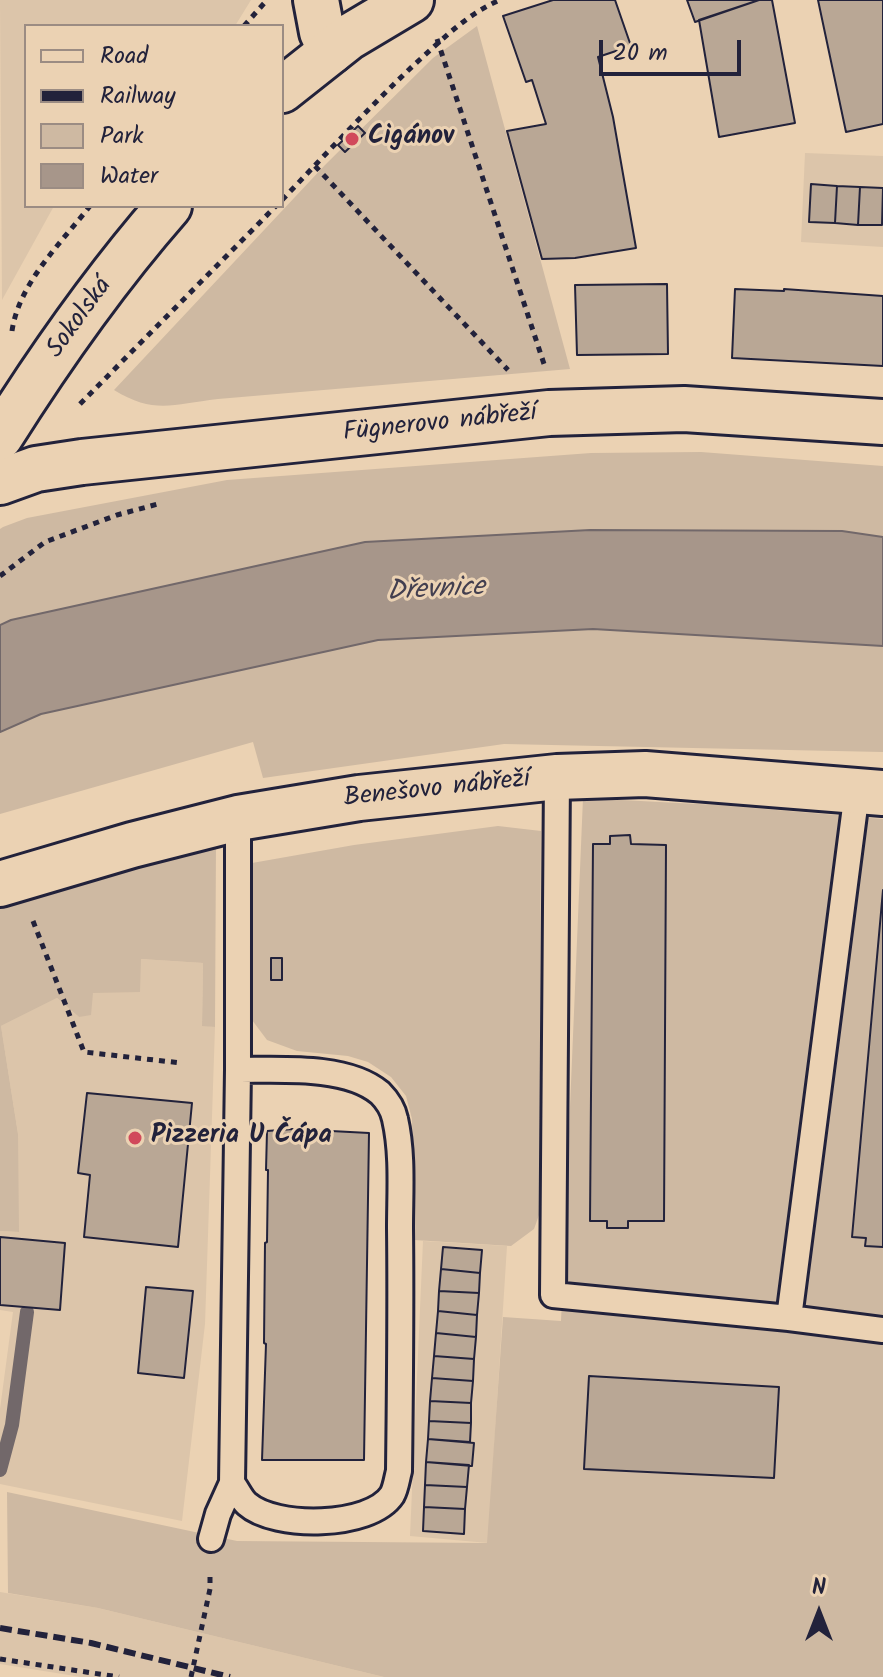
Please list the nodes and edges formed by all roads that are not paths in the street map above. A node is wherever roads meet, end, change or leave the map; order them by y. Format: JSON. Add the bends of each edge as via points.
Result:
{"nodes":[{"id":1,"x":316,"y":0,"type":"edge"},
{"id":2,"x":422,"y":14,"type":"edge"},
{"id":3,"x":331,"y":51,"type":"junction"},
{"id":4,"x":284,"y":88,"type":"edge"},
{"id":5,"x":167,"y":208,"type":"edge"},
{"id":6,"x":883,"y":422,"type":"edge"},
{"id":7,"x":0,"y":437,"type":"edge"},
{"id":8,"x":0,"y":482,"type":"edge"},
{"id":9,"x":557,"y":777,"type":"junction"},
{"id":10,"x":870,"y":792,"type":"edge"},
{"id":11,"x":238,"y":818,"type":"junction"},
{"id":12,"x":8,"y":881,"type":"edge"},
{"id":13,"x":238,"y":1070,"type":"junction"},
{"id":14,"x":789,"y":1318,"type":"junction"},
{"id":15,"x":883,"y":1330,"type":"edge"},
{"id":16,"x":232,"y":1483,"type":"junction"},
{"id":17,"x":211,"y":1539,"type":"dead end"}],
"edges":[{"from":1,"to":3,"type":"street"},
{"from":2,"to":3,"type":"street"},
{"from":3,"to":4,"type":"street"},
{"from":5,"to":7,"type":"street","name":"Sokolská","via":[[65,339]]},
{"from":6,"to":8,"type":"street","name":"Fügnerovo nábřeží","via":[[684,409],[549,413],[82,462],[36,469]]},
{"from":9,"to":10,"type":"street","name":"Benešovo nábřeží","via":[[645,774]]},
{"from":9,"to":11,"type":"street","name":"Benešovo nábřeží","via":[[359,798]]},
{"from":9,"to":14,"type":"lane","via":[[553,1295]]},
{"from":10,"to":14,"type":"lane"},
{"from":11,"to":12,"type":"street","name":"Benešovo nábřeží"},
{"from":11,"to":13,"type":"lane"},
{"from":13,"to":16,"type":"lane"},
{"from":13,"to":16,"type":"lane","via":[[326,1073],[363,1083],[389,1103],[399,1151],[401,1350],[399,1471],[392,1494],[376,1509],[346,1519],[285,1519],[247,1504]]},
{"from":14,"to":15,"type":"lane"},
{"from":16,"to":17,"type":"lane"}]}
